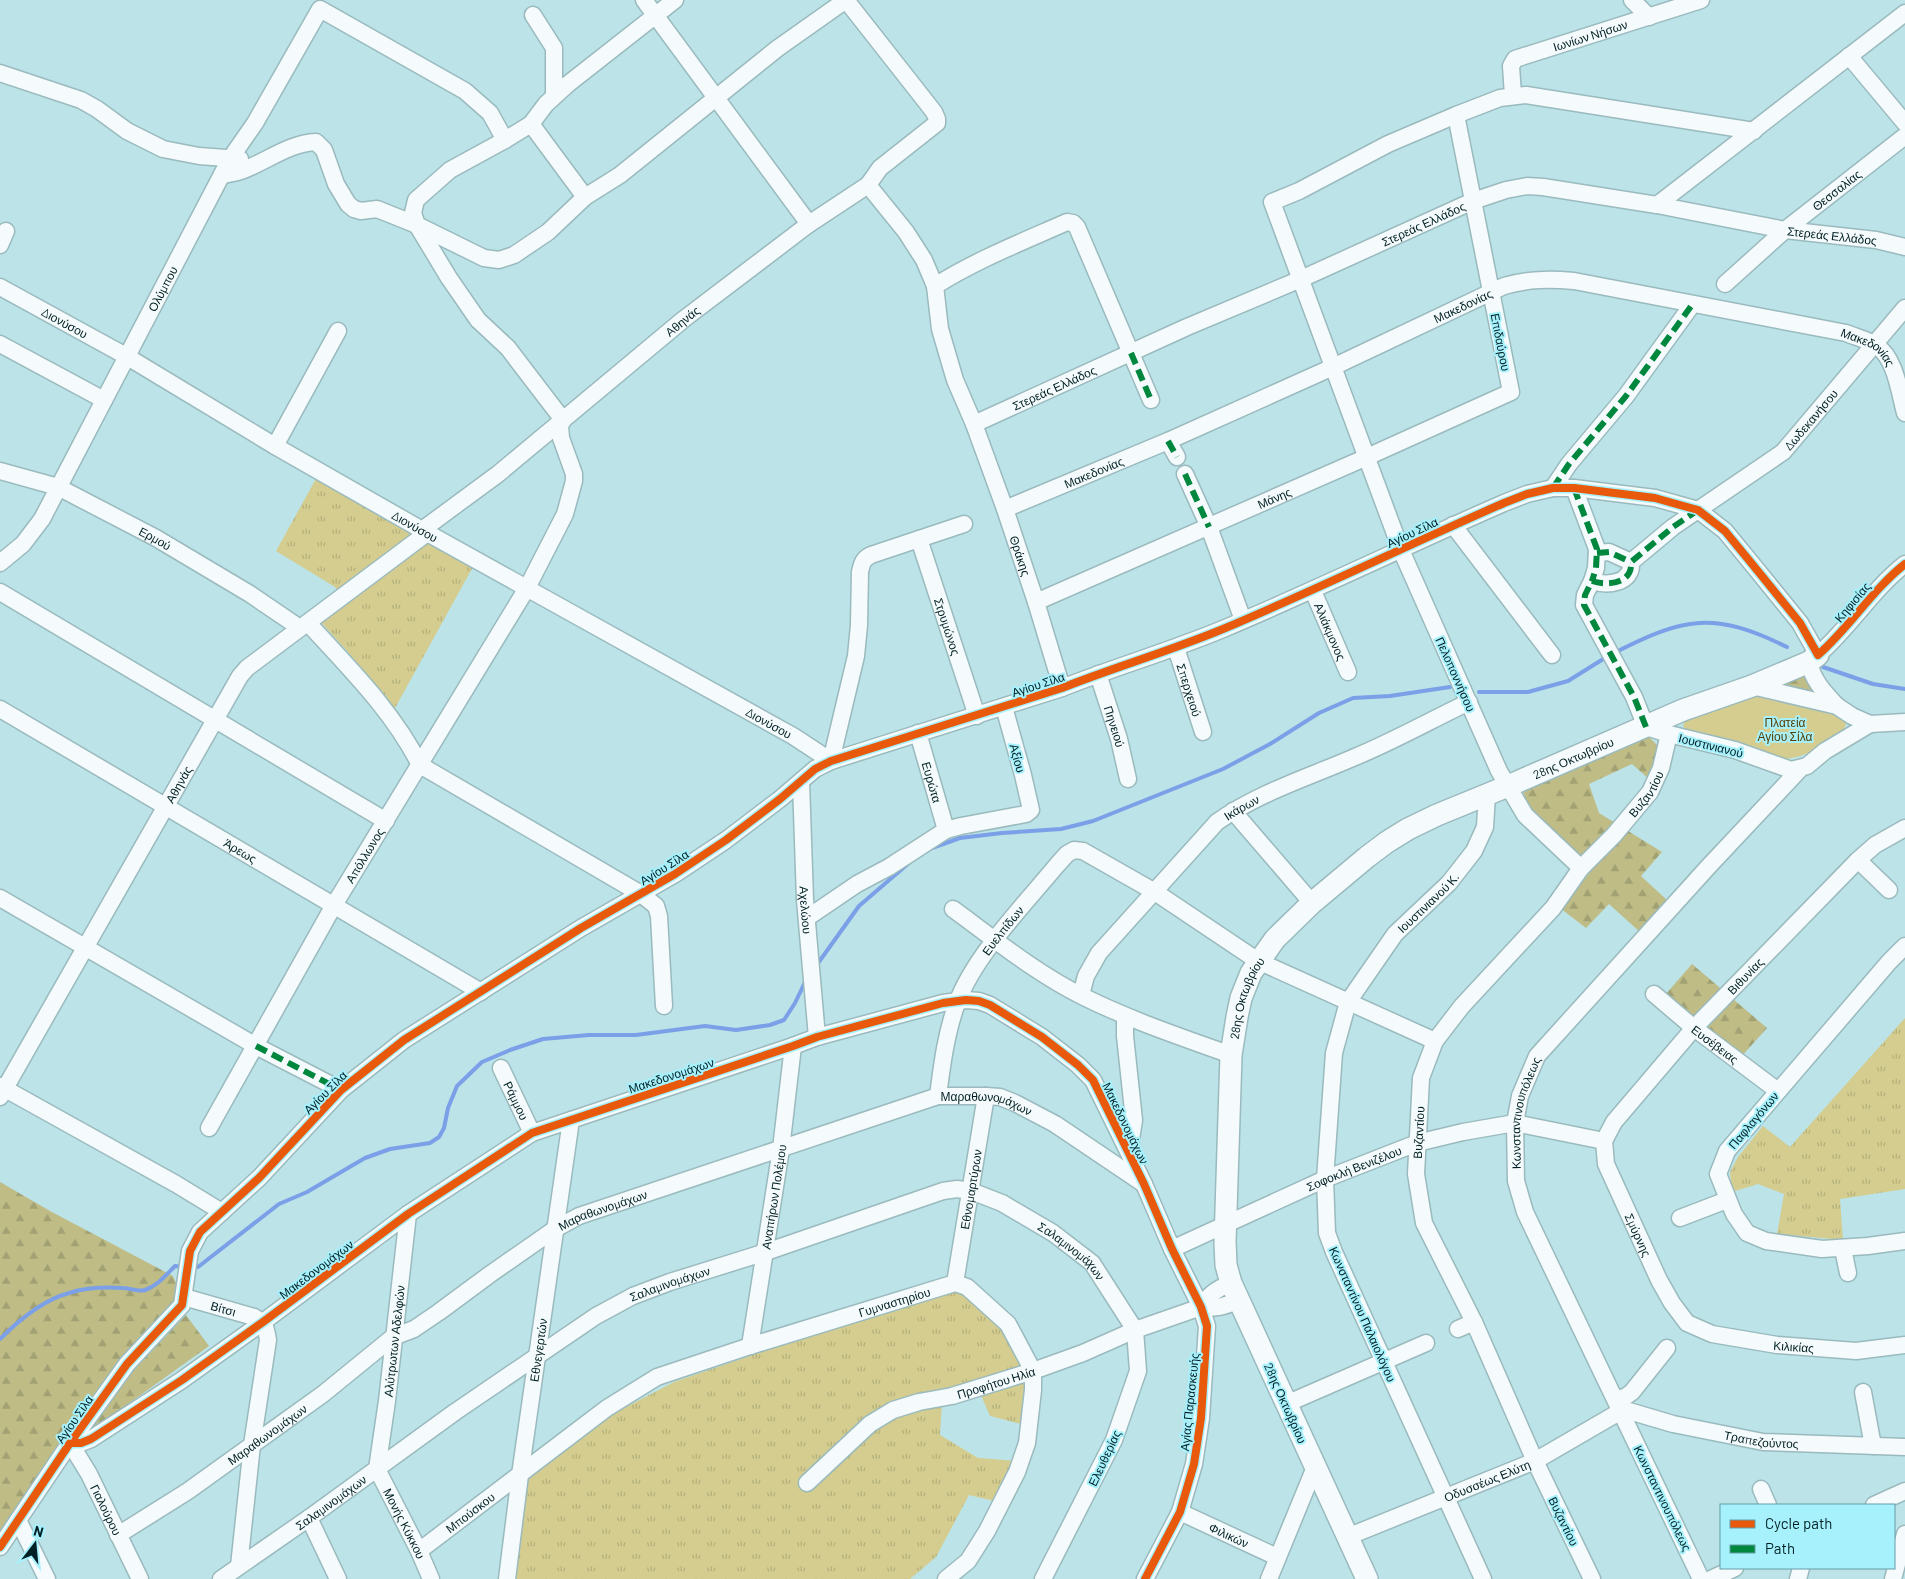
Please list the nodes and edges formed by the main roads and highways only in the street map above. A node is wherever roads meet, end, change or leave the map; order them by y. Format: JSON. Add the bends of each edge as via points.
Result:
{"nodes":[{"id":1,"x":1813,"y":658,"type":"road end"},
{"id":2,"x":1752,"y":686,"type":"joint"},
{"id":3,"x":1367,"y":1579,"type":"edge"}],
"edges":[{"from":1,"to":2,"type":"main road","name":"Κηφισίας"},
{"from":2,"to":3,"type":"main road","name":"28ης Οκτωβρίου","via":[[1683,710],[1397,835],[1312,903],[1275,939],[1251,973],[1241,998],[1231,1055],[1226,1265],[1235,1292]]}]}
